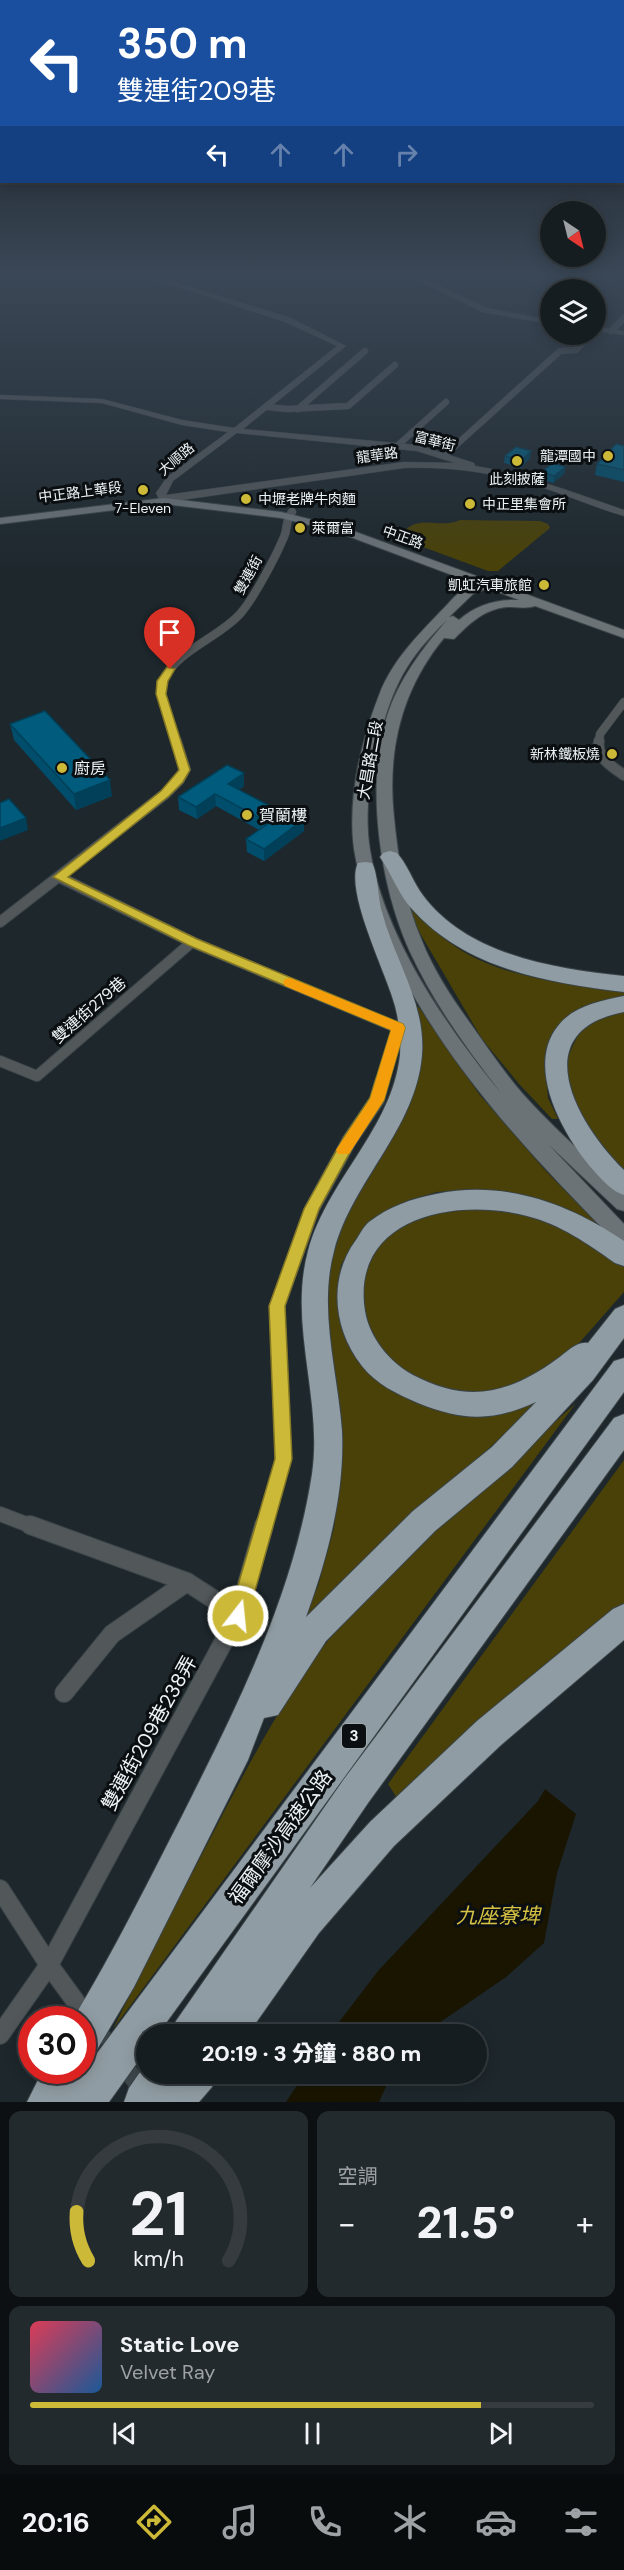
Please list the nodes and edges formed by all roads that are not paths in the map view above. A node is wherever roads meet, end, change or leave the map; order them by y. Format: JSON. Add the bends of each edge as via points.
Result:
{"nodes":[{"id":1,"x":306,"y":375,"type":"edge"},
{"id":2,"x":337,"y":375,"type":"edge"},
{"id":3,"x":383,"y":375,"type":"edge"},
{"id":4,"x":533,"y":375,"type":"edge"},
{"id":5,"x":0,"y":397,"type":"edge"},
{"id":6,"x":446,"y":402,"type":"dead end"},
{"id":7,"x":267,"y":406,"type":"junction"},
{"id":8,"x":298,"y":408,"type":"junction"},
{"id":9,"x":234,"y":430,"type":"junction"},
{"id":10,"x":397,"y":446,"type":"junction"},
{"id":11,"x":445,"y":455,"type":"junction"},
{"id":12,"x":471,"y":465,"type":"junction"},
{"id":13,"x":164,"y":500,"type":"junction"},
{"id":14,"x":624,"y":513,"type":"edge"},
{"id":15,"x":289,"y":514,"type":"junction"},
{"id":16,"x":0,"y":520,"type":"edge"},
{"id":17,"x":426,"y":561,"type":"junction"},
{"id":18,"x":491,"y":584,"type":"junction"},
{"id":19,"x":567,"y":612,"type":"junction"},
{"id":20,"x":624,"y":627,"type":"edge"},
{"id":21,"x":424,"y":632,"type":"junction"},
{"id":22,"x":624,"y":634,"type":"edge"},
{"id":23,"x":415,"y":669,"type":"junction"},
{"id":24,"x":624,"y":702,"type":"edge"},
{"id":25,"x":624,"y":775,"type":"edge"},
{"id":26,"x":390,"y":858,"type":"junction"},
{"id":27,"x":365,"y":868,"type":"junction"},
{"id":28,"x":59,"y":877,"type":"junction"},
{"id":29,"x":0,"y":922,"type":"edge"},
{"id":30,"x":192,"y":942,"type":"junction"},
{"id":31,"x":624,"y":984,"type":"edge"},
{"id":32,"x":624,"y":1004,"type":"edge"},
{"id":33,"x":0,"y":1060,"type":"edge"},
{"id":34,"x":624,"y":1185,"type":"edge"},
{"id":35,"x":624,"y":1203,"type":"edge"},
{"id":36,"x":624,"y":1237,"type":"edge"},
{"id":37,"x":624,"y":1255,"type":"edge"},
{"id":38,"x":616,"y":1326,"type":"edge"},
{"id":39,"x":624,"y":1370,"type":"edge"},
{"id":40,"x":624,"y":1427,"type":"edge"},
{"id":41,"x":0,"y":1514,"type":"edge"},
{"id":42,"x":187,"y":1582,"type":"junction"},
{"id":43,"x":238,"y":1616,"type":"junction"},
{"id":44,"x":624,"y":1620,"type":"edge"},
{"id":45,"x":64,"y":1693,"type":"dead end"},
{"id":46,"x":228,"y":1760,"type":"junction"},
{"id":47,"x":0,"y":1889,"type":"edge"},
{"id":48,"x":49,"y":1965,"type":"junction"},
{"id":49,"x":76,"y":2002,"type":"dead end"},
{"id":50,"x":96,"y":2016,"type":"edge"},
{"id":51,"x":196,"y":2024,"type":"edge"},
{"id":52,"x":232,"y":2024,"type":"edge"},
{"id":53,"x":0,"y":2035,"type":"edge"},
{"id":54,"x":56,"y":2084,"type":"edge"},
{"id":55,"x":154,"y":2084,"type":"edge"},
{"id":56,"x":189,"y":2084,"type":"edge"},
{"id":57,"x":45,"y":2102,"type":"edge"},
{"id":58,"x":85,"y":2102,"type":"edge"},
{"id":59,"x":142,"y":2102,"type":"edge"},
{"id":60,"x":175,"y":2102,"type":"edge"}],
"edges":[{"from":1,"to":7,"type":"street","name":"大順路"},
{"from":2,"to":8,"type":"street"},
{"from":3,"to":8,"type":"street","via":[[348,406]]},
{"from":4,"to":11,"type":"street"},
{"from":5,"to":9,"type":"street","name":"富華街","via":[[95,400],[182,422]]},
{"from":6,"to":10,"type":"street"},
{"from":7,"to":8,"type":"street"},
{"from":7,"to":9,"type":"street","name":"大順路"},
{"from":9,"to":10,"type":"street","name":"富華街"},
{"from":9,"to":13,"type":"street","name":"大順路","via":[[170,479],[161,493]]},
{"from":10,"to":11,"type":"street","name":"富華街"},
{"from":11,"to":12,"type":"street","name":"富華街"},
{"from":12,"to":13,"type":"street","name":"龍華路","via":[[404,465]]},
{"from":12,"to":14,"type":"street","name":"龍華路"},
{"from":13,"to":15,"type":"main road","name":"中正路"},
{"from":13,"to":16,"type":"main road","name":"中正路上華段"},
{"from":15,"to":17,"type":"main road","name":"中正路"},
{"from":15,"to":20,"type":"main road","name":"中正路","via":[[345,526]]},
{"from":15,"to":28,"type":"street","name":"雙連街","via":[[285,535],[239,615],[180,660],[162,681],[161,694],[185,770],[179,780]]},
{"from":17,"to":18,"type":"main road","name":"中正路"},
{"from":17,"to":21,"type":"main road","via":[[441,569],[454,590],[447,605]]},
{"from":18,"to":19,"type":"main road","name":"中正路"},
{"from":18,"to":21,"type":"main road","name":"大昌路二段","via":[[473,588]]},
{"from":18,"to":23,"type":"main road","name":"大昌路二段","via":[[432,644]]},
{"from":19,"to":22,"type":"main road","name":"中正路"},
{"from":19,"to":23,"type":"main road","via":[[523,603],[485,607],[465,619]]},
{"from":21,"to":27,"type":"main road","name":"大昌路二段","via":[[392,680],[371,735],[361,827]]},
{"from":23,"to":26,"type":"main road","name":"大昌路二段","via":[[390,723],[384,755],[383,801]]},
{"from":24,"to":25,"type":"street","via":[[600,734],[598,747],[608,763]]},
{"from":26,"to":31,"type":"highway","via":[[417,902],[451,933],[471,945],[533,971]]},
{"from":26,"to":35,"type":"main road","name":"大昌路二段","via":[[409,931],[448,1005],[518,1100]]},
{"from":27,"to":36,"type":"main road","name":"大昌路二段","via":[[389,933],[412,980],[466,1062],[557,1170]]},
{"from":27,"to":46,"type":"highway","via":[[364,884],[407,1013],[411,1056],[406,1085],[389,1124],[354,1175],[320,1254],[315,1304],[328,1457],[315,1541],[279,1647]]},
{"from":28,"to":29,"type":"street","name":"雙連街"},
{"from":28,"to":30,"type":"street"},
{"from":30,"to":33,"type":"street","name":"雙連街279巷","via":[[37,1076]]},
{"from":30,"to":43,"type":"street","name":"雙連街209巷238弄","via":[[398,1028],[377,1100],[349,1141],[312,1209],[277,1306],[283,1459]]},
{"from":32,"to":34,"type":"highway","via":[[602,1008],[575,1021],[562,1038],[557,1081],[564,1108],[584,1142]]},
{"from":37,"to":38,"type":"highway","via":[[584,1227],[547,1210],[489,1199],[455,1200],[418,1205],[386,1222],[356,1256],[350,1276],[349,1311],[356,1335],[367,1353],[404,1384],[427,1396],[465,1405],[506,1402],[537,1389]]},
{"from":38,"to":46,"type":"highway","via":[[583,1371],[518,1441],[424,1521],[315,1630]]},
{"from":39,"to":58,"type":"highway","name":"福爾摩沙高速公路","number":"3"},
{"from":40,"to":51,"type":"highway","name":"福爾摩沙高速公路","number":"3","via":[[356,1791]]},
{"from":41,"to":42,"type":"street"},
{"from":42,"to":43,"type":"street"},
{"from":42,"to":45,"type":"street","via":[[112,1634]]},
{"from":43,"to":48,"type":"street","name":"雙連街209巷238弄"},
{"from":44,"to":52,"type":"highway","via":[[489,1733],[382,1834],[306,1920]]},
{"from":46,"to":50,"type":"highway"},
{"from":47,"to":48,"type":"street"},
{"from":48,"to":49,"type":"street"},
{"from":48,"to":53,"type":"street","name":"雙連街209巷238弄"},
{"from":54,"to":57,"type":"highway"},
{"from":55,"to":59,"type":"highway"},
{"from":56,"to":60,"type":"highway"}]}
